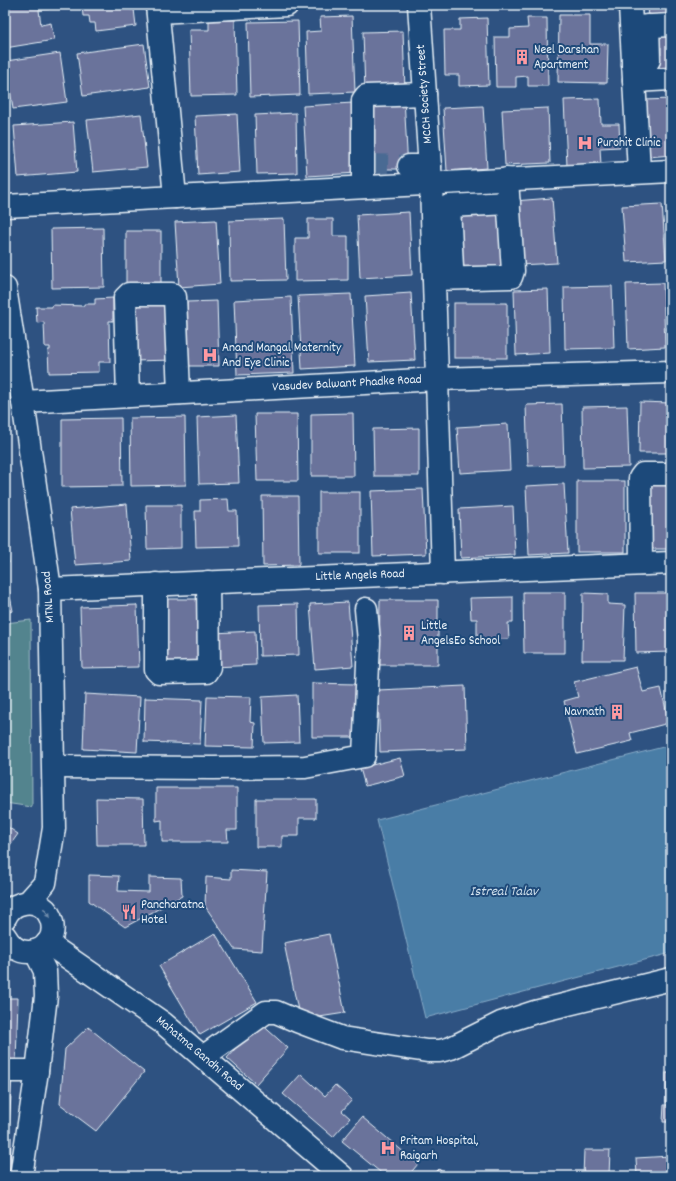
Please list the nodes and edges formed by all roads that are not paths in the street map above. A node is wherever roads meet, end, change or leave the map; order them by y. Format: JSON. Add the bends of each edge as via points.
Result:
{"nodes":[{"id":1,"x":287,"y":5,"type":"edge"},
{"id":2,"x":419,"y":5,"type":"edge"},
{"id":3,"x":630,"y":5,"type":"edge"},
{"id":4,"x":158,"y":8,"type":"edge"},
{"id":5,"x":671,"y":25,"type":"edge"},
{"id":6,"x":640,"y":27,"type":"junction"},
{"id":7,"x":634,"y":73,"type":"junction"},
{"id":8,"x":671,"y":79,"type":"edge"},
{"id":9,"x":425,"y":94,"type":"junction"},
{"id":10,"x":671,"y":171,"type":"edge"},
{"id":11,"x":426,"y":172,"type":"junction"},
{"id":12,"x":639,"y":172,"type":"junction"},
{"id":13,"x":367,"y":174,"type":"junction"},
{"id":14,"x":507,"y":179,"type":"junction"},
{"id":15,"x":175,"y":197,"type":"junction"},
{"id":16,"x":509,"y":203,"type":"junction"},
{"id":17,"x":5,"y":206,"type":"edge"},
{"id":18,"x":449,"y":206,"type":"junction"},
{"id":19,"x":452,"y":268,"type":"dead end"},
{"id":20,"x":434,"y":279,"type":"junction"},
{"id":21,"x":5,"y":288,"type":"edge"},
{"id":22,"x":671,"y":372,"type":"edge"},
{"id":23,"x":12,"y":379,"type":"edge"},
{"id":24,"x":436,"y":379,"type":"junction"},
{"id":25,"x":179,"y":393,"type":"junction"},
{"id":26,"x":128,"y":396,"type":"junction"},
{"id":27,"x":23,"y":402,"type":"junction"},
{"id":28,"x":671,"y":474,"type":"edge"},
{"id":29,"x":671,"y":563,"type":"edge"},
{"id":30,"x":641,"y":564,"type":"junction"},
{"id":31,"x":443,"y":573,"type":"junction"},
{"id":32,"x":50,"y":589,"type":"junction"},
{"id":33,"x":366,"y":609,"type":"dead end"},
{"id":34,"x":54,"y":767,"type":"junction"},
{"id":35,"x":12,"y":909,"type":"edge"},
{"id":36,"x":5,"y":936,"type":"edge"},
{"id":37,"x":41,"y":947,"type":"junction"},
{"id":38,"x":671,"y":979,"type":"edge"},
{"id":39,"x":203,"y":1056,"type":"junction"},
{"id":40,"x":5,"y":1071,"type":"edge"},
{"id":41,"x":37,"y":1071,"type":"junction"},
{"id":42,"x":21,"y":1176,"type":"edge"},
{"id":43,"x":342,"y":1176,"type":"edge"}],
"edges":[{"from":1,"to":4,"type":"street"},
{"from":2,"to":9,"type":"street","name":"MCCH Society Street"},
{"from":3,"to":6,"type":"street"},
{"from":4,"to":15,"type":"street"},
{"from":5,"to":6,"type":"street"},
{"from":6,"to":7,"type":"street"},
{"from":7,"to":8,"type":"street"},
{"from":7,"to":12,"type":"street"},
{"from":9,"to":11,"type":"street","name":"MCCH Society Street"},
{"from":9,"to":13,"type":"street","via":[[366,96],[363,100]]},
{"from":10,"to":12,"type":"street"},
{"from":11,"to":13,"type":"street"},
{"from":11,"to":14,"type":"street"},
{"from":11,"to":18,"type":"street"},
{"from":11,"to":20,"type":"street"},
{"from":12,"to":14,"type":"street"},
{"from":13,"to":15,"type":"street"},
{"from":14,"to":16,"type":"street"},
{"from":15,"to":17,"type":"street"},
{"from":16,"to":18,"type":"street"},
{"from":16,"to":20,"type":"street","via":[[513,271],[511,277]]},
{"from":18,"to":19,"type":"street"},
{"from":20,"to":24,"type":"street"},
{"from":21,"to":23,"type":"street","name":"MTNL Road"},
{"from":22,"to":24,"type":"street","name":"Vasudev Balwant Phadke Road"},
{"from":23,"to":27,"type":"street","name":"MTNL Road"},
{"from":24,"to":25,"type":"street","name":"Vasudev Balwant Phadke Road"},
{"from":24,"to":31,"type":"street"},
{"from":25,"to":26,"type":"street","name":"Vasudev Balwant Phadke Road"},
{"from":25,"to":26,"type":"street","via":[[175,297],[172,294],[129,294],[125,298]]},
{"from":26,"to":27,"type":"street","name":"Vasudev Balwant Phadke Road"},
{"from":27,"to":32,"type":"street","name":"MTNL Road"},
{"from":28,"to":30,"type":"street","via":[[643,474],[640,478]]},
{"from":29,"to":30,"type":"street","name":"Little Angels Road"},
{"from":30,"to":31,"type":"street","name":"Little Angels Road"},
{"from":31,"to":32,"type":"street","name":"Little Angels Road"},
{"from":32,"to":34,"type":"street","name":"MTNL Road"},
{"from":33,"to":34,"type":"street","via":[[369,641],[364,756],[305,767]]},
{"from":34,"to":35,"type":"street","name":"MTNL Road","via":[[54,828],[45,883]]},
{"from":35,"to":37,"type":"street","one_way":true,"via":[[36,903],[51,917],[51,936]]},
{"from":36,"to":37,"type":"street","via":[[20,951],[27,952]]},
{"from":37,"to":39,"type":"street","name":"Mahatma Gandhi Road","via":[[163,1023]]},
{"from":37,"to":41,"type":"street","via":[[46,996]]},
{"from":38,"to":39,"type":"street","via":[[535,1012],[501,1023],[440,1051],[342,1038],[276,1012],[266,1012]]},
{"from":39,"to":43,"type":"street","name":"Mahatma Gandhi Road"},
{"from":40,"to":41,"type":"street"},
{"from":41,"to":42,"type":"street"}]}
